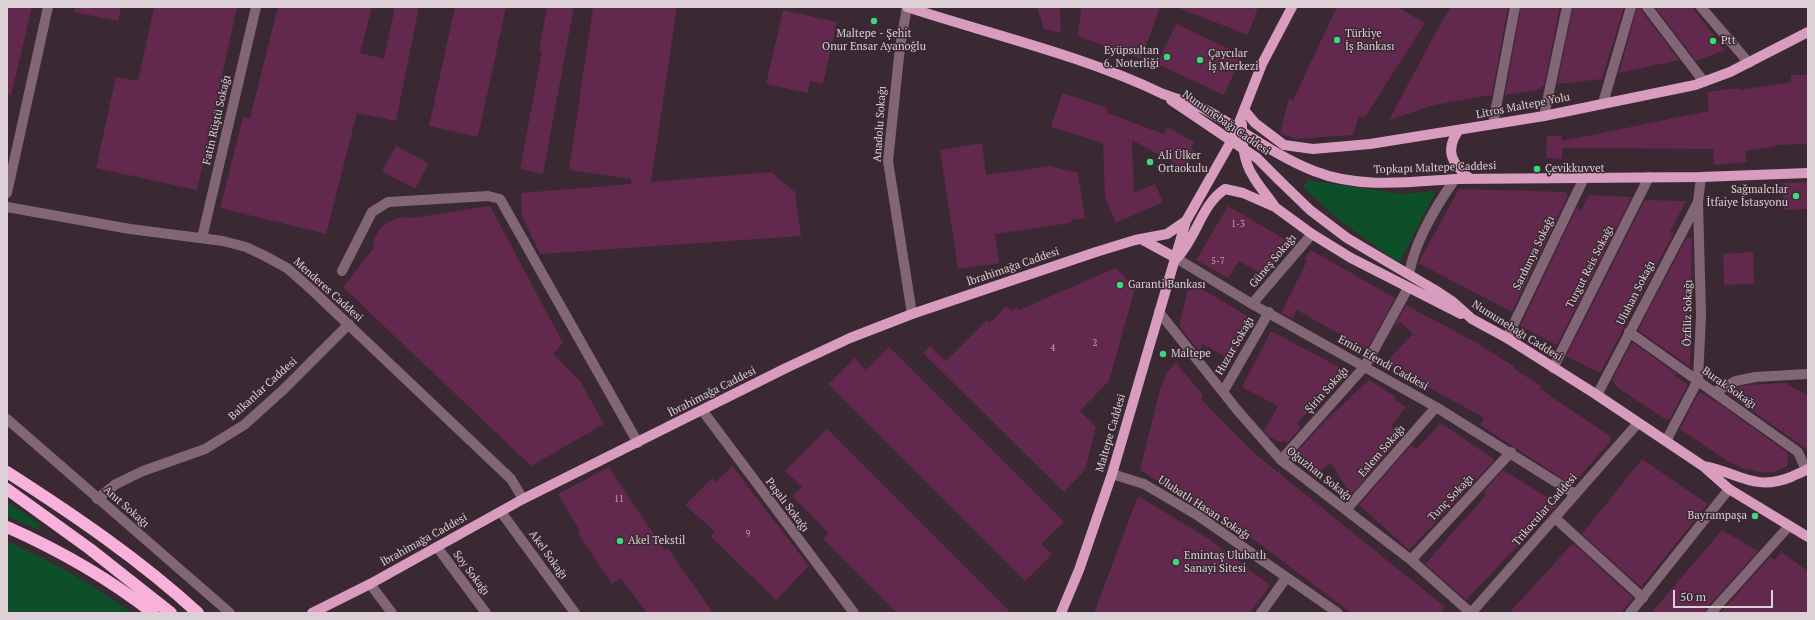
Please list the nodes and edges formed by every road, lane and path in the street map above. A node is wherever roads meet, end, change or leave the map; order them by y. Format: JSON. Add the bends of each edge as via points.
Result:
{"nodes":[{"id":1,"x":48,"y":7,"type":"edge"},
{"id":2,"x":256,"y":7,"type":"edge"},
{"id":3,"x":907,"y":7,"type":"edge"},
{"id":4,"x":1292,"y":7,"type":"edge"},
{"id":5,"x":1515,"y":7,"type":"edge"},
{"id":6,"x":1567,"y":7,"type":"edge"},
{"id":7,"x":1631,"y":7,"type":"edge"},
{"id":8,"x":1647,"y":7,"type":"edge"},
{"id":9,"x":1701,"y":7,"type":"edge"},
{"id":10,"x":1808,"y":32,"type":"edge"},
{"id":11,"x":1749,"y":63,"type":"junction"},
{"id":12,"x":1704,"y":82,"type":"junction"},
{"id":13,"x":1163,"y":94,"type":"junction"},
{"id":14,"x":1604,"y":103,"type":"junction"},
{"id":15,"x":1244,"y":110,"type":"junction"},
{"id":16,"x":1544,"y":116,"type":"junction"},
{"id":17,"x":1493,"y":124,"type":"junction"},
{"id":18,"x":1458,"y":131,"type":"junction"},
{"id":19,"x":1808,"y":173,"type":"edge"},
{"id":20,"x":1649,"y":177,"type":"junction"},
{"id":21,"x":1701,"y":177,"type":"junction"},
{"id":22,"x":1469,"y":178,"type":"junction"},
{"id":23,"x":1584,"y":178,"type":"junction"},
{"id":24,"x":1455,"y":179,"type":"junction"},
{"id":25,"x":7,"y":193,"type":"edge"},
{"id":26,"x":1698,"y":202,"type":"junction"},
{"id":27,"x":7,"y":207,"type":"edge"},
{"id":28,"x":1275,"y":207,"type":"junction"},
{"id":29,"x":1186,"y":221,"type":"junction"},
{"id":30,"x":1312,"y":234,"type":"junction"},
{"id":31,"x":202,"y":238,"type":"junction"},
{"id":32,"x":1143,"y":240,"type":"junction"},
{"id":33,"x":1176,"y":258,"type":"junction"},
{"id":34,"x":342,"y":271,"type":"dead end"},
{"id":35,"x":1409,"y":274,"type":"junction"},
{"id":36,"x":1408,"y":288,"type":"junction"},
{"id":37,"x":1252,"y":304,"type":"junction"},
{"id":38,"x":1159,"y":312,"type":"junction"},
{"id":39,"x":1269,"y":312,"type":"junction"},
{"id":40,"x":912,"y":314,"type":"junction"},
{"id":41,"x":1472,"y":319,"type":"junction"},
{"id":42,"x":349,"y":324,"type":"junction"},
{"id":43,"x":1629,"y":332,"type":"junction"},
{"id":44,"x":1506,"y":338,"type":"junction"},
{"id":45,"x":1365,"y":366,"type":"junction"},
{"id":46,"x":1553,"y":368,"type":"junction"},
{"id":47,"x":1808,"y":374,"type":"edge"},
{"id":48,"x":1698,"y":380,"type":"junction"},
{"id":49,"x":1223,"y":392,"type":"junction"},
{"id":50,"x":1715,"y":392,"type":"junction"},
{"id":51,"x":1597,"y":395,"type":"junction"},
{"id":52,"x":1436,"y":406,"type":"junction"},
{"id":53,"x":702,"y":410,"type":"junction"},
{"id":54,"x":7,"y":419,"type":"edge"},
{"id":55,"x":1638,"y":423,"type":"junction"},
{"id":56,"x":1666,"y":441,"type":"junction"},
{"id":57,"x":638,"y":443,"type":"junction"},
{"id":58,"x":1511,"y":452,"type":"junction"},
{"id":59,"x":1281,"y":460,"type":"junction"},
{"id":60,"x":1703,"y":466,"type":"junction"},
{"id":61,"x":1807,"y":470,"type":"edge"},
{"id":62,"x":7,"y":472,"type":"edge"},
{"id":63,"x":1112,"y":474,"type":"junction"},
{"id":64,"x":7,"y":489,"type":"edge"},
{"id":65,"x":1729,"y":489,"type":"junction"},
{"id":66,"x":1575,"y":494,"type":"junction"},
{"id":67,"x":97,"y":499,"type":"junction"},
{"id":68,"x":523,"y":499,"type":"junction"},
{"id":69,"x":1346,"y":510,"type":"junction"},
{"id":70,"x":501,"y":512,"type":"junction"},
{"id":71,"x":1555,"y":518,"type":"junction"},
{"id":72,"x":1789,"y":526,"type":"junction"},
{"id":73,"x":7,"y":528,"type":"edge"},
{"id":74,"x":1808,"y":537,"type":"edge"},
{"id":75,"x":437,"y":547,"type":"junction"},
{"id":76,"x":1410,"y":560,"type":"junction"},
{"id":77,"x":1286,"y":578,"type":"junction"},
{"id":78,"x":370,"y":584,"type":"junction"},
{"id":79,"x":1643,"y":598,"type":"junction"},
{"id":80,"x":153,"y":613,"type":"edge"},
{"id":81,"x":171,"y":613,"type":"edge"},
{"id":82,"x":198,"y":613,"type":"edge"},
{"id":83,"x":230,"y":613,"type":"edge"},
{"id":84,"x":312,"y":613,"type":"edge"},
{"id":85,"x":392,"y":613,"type":"edge"},
{"id":86,"x":486,"y":613,"type":"edge"},
{"id":87,"x":575,"y":613,"type":"edge"},
{"id":88,"x":854,"y":613,"type":"edge"},
{"id":89,"x":1061,"y":613,"type":"edge"},
{"id":90,"x":1261,"y":613,"type":"edge"},
{"id":91,"x":1338,"y":613,"type":"edge"},
{"id":92,"x":1471,"y":613,"type":"edge"},
{"id":93,"x":1630,"y":613,"type":"edge"},
{"id":94,"x":1710,"y":613,"type":"edge"}],
"edges":[{"from":1,"to":25,"type":"street"},
{"from":2,"to":31,"type":"street","name":"Fatin Rüştü Sokağı"},
{"from":3,"to":13,"type":"main road","name":"Topkapı Maltepe Caddesi","via":[[1105,70]]},
{"from":3,"to":40,"type":"street","name":"Anadolu Sokağı","via":[[900,47],[888,161]]},
{"from":4,"to":15,"type":"main road","via":[[1262,64]]},
{"from":5,"to":17,"type":"street"},
{"from":6,"to":16,"type":"street"},
{"from":7,"to":14,"type":"street"},
{"from":8,"to":12,"type":"street"},
{"from":9,"to":11,"type":"street"},
{"from":10,"to":11,"type":"main road","name":"Litros Maltepe Yolu"},
{"from":11,"to":12,"type":"main road","name":"Litros Maltepe Yolu"},
{"from":12,"to":14,"type":"main road","name":"Litros Maltepe Yolu"},
{"from":13,"to":24,"type":"main road","name":"Topkapı Maltepe Caddesi","bridge":true,"via":[[1205,110],[1281,156],[1315,172],[1364,182],[1398,183]]},
{"from":13,"to":35,"type":"main road","name":"Numunebağı Caddesi","bridge":true,"via":[[1257,158],[1310,210],[1347,238]]},
{"from":14,"to":16,"type":"main road","name":"Litros Maltepe Yolu"},
{"from":15,"to":18,"type":"main road","name":"Litros Maltepe Yolu","via":[[1255,123],[1284,145],[1313,149],[1370,144]]},
{"from":15,"to":28,"type":"main road","via":[[1242,134],[1248,164],[1252,175]]},
{"from":15,"to":29,"type":"main road","via":[[1232,138]]},
{"from":16,"to":17,"type":"main road","name":"Litros Maltepe Yolu"},
{"from":17,"to":18,"type":"main road","name":"Litros Maltepe Yolu"},
{"from":18,"to":22,"type":"main road","via":[[1452,139],[1453,161]]},
{"from":19,"to":21,"type":"main road","name":"Topkapı Maltepe Caddesi"},
{"from":20,"to":21,"type":"main road","name":"Topkapı Maltepe Caddesi"},
{"from":20,"to":23,"type":"main road","name":"Topkapı Maltepe Caddesi"},
{"from":20,"to":46,"type":"street","name":"Turgut Reis Sokağı"},
{"from":21,"to":26,"type":"street","name":"Özfiliz Sokağı"},
{"from":22,"to":23,"type":"main road","name":"Topkapı Maltepe Caddesi"},
{"from":22,"to":24,"type":"main road","name":"Topkapı Maltepe Caddesi"},
{"from":23,"to":44,"type":"street","name":"Sardunya Sokağı"},
{"from":24,"to":35,"type":"street","via":[[1429,222],[1413,257]]},
{"from":26,"to":43,"type":"street","name":"Uluhan Sokağı"},
{"from":26,"to":48,"type":"street","name":"Özfiliz Sokağı","via":[[1701,315]]},
{"from":27,"to":31,"type":"street","name":"Menderes Caddesi","via":[[130,229]]},
{"from":28,"to":30,"type":"main road"},
{"from":28,"to":33,"type":"main road","via":[[1243,193],[1226,189],[1212,200],[1186,249]]},
{"from":29,"to":32,"type":"main road","name":"İbrahimağa Caddesi","via":[[1167,234]]},
{"from":29,"to":33,"type":"main road","name":"Maltepe Caddesi"},
{"from":30,"to":36,"type":"main road","via":[[1350,258]]},
{"from":30,"to":37,"type":"street","name":"Güneş Sokağı"},
{"from":31,"to":42,"type":"street","name":"Menderes Caddesi","via":[[246,247],[288,268]]},
{"from":32,"to":33,"type":"main road"},
{"from":32,"to":40,"type":"main road","name":"İbrahimağa Caddesi","via":[[1096,252]]},
{"from":33,"to":37,"type":"street","name":"Emin Efendi Caddesi"},
{"from":33,"to":38,"type":"main road","name":"Maltepe Caddesi"},
{"from":34,"to":57,"type":"street","via":[[372,212],[388,202],[488,196],[500,199]]},
{"from":35,"to":41,"type":"main road","name":"Numunebağı Caddesi","via":[[1453,302]]},
{"from":36,"to":41,"type":"main road"},
{"from":36,"to":45,"type":"street","name":"Şirin Sokağı"},
{"from":37,"to":39,"type":"street","name":"Emin Efendi Caddesi"},
{"from":38,"to":49,"type":"street","name":"Oğuzhan Sokağı"},
{"from":38,"to":63,"type":"main road","name":"Maltepe Caddesi"},
{"from":39,"to":45,"type":"street","name":"Emin Efendi Caddesi"},
{"from":39,"to":49,"type":"street","name":"Huzur Sokağı"},
{"from":40,"to":53,"type":"main road","name":"İbrahimağa Caddesi","via":[[850,338]]},
{"from":41,"to":44,"type":"main road","name":"Numunebağı Caddesi"},
{"from":42,"to":67,"type":"street","name":"Balkanlar Caddesi","via":[[244,425],[205,449],[143,471],[116,484]]},
{"from":42,"to":68,"type":"street","name":"Menderes Caddesi","via":[[510,480]]},
{"from":43,"to":48,"type":"street","name":"Burak Sokağı"},
{"from":43,"to":51,"type":"street","name":"Uluhan Sokağı"},
{"from":44,"to":46,"type":"main road","name":"Numunebağı Caddesi"},
{"from":45,"to":52,"type":"street","name":"Emin Efendi Caddesi"},
{"from":45,"to":59,"type":"street","name":"Şirin Sokağı"},
{"from":46,"to":51,"type":"main road","name":"Numunebağı Caddesi"},
{"from":47,"to":50,"type":"street","via":[[1755,376],[1736,381]]},
{"from":48,"to":50,"type":"street","name":"Burak Sokağı"},
{"from":48,"to":56,"type":"street","name":"Özfiliz Sokağı"},
{"from":49,"to":59,"type":"street","name":"Oğuzhan Sokağı"},
{"from":50,"to":61,"type":"street","name":"Burak Sokağı","via":[[1798,452]]},
{"from":51,"to":55,"type":"main road","name":"Numunebağı Caddesi"},
{"from":52,"to":58,"type":"street","name":"Emin Efendi Caddesi"},
{"from":52,"to":69,"type":"street","name":"Eslem Sokağı"},
{"from":53,"to":57,"type":"main road","name":"İbrahimağa Caddesi"},
{"from":53,"to":88,"type":"street","name":"Paşalı Sokağı"},
{"from":54,"to":67,"type":"street","name":"Anıt Sokağı"},
{"from":55,"to":56,"type":"main road","name":"Numunebağı Caddesi"},
{"from":55,"to":66,"type":"street","name":"Trikocular Caddesi"},
{"from":56,"to":60,"type":"main road","name":"Numunebağı Caddesi"},
{"from":57,"to":68,"type":"main road","name":"İbrahimağa Caddesi"},
{"from":58,"to":66,"type":"street","name":"Emin Efendi Caddesi"},
{"from":58,"to":76,"type":"street","name":"Tunç Sokağı"},
{"from":59,"to":69,"type":"street","name":"Oğuzhan Sokağı"},
{"from":60,"to":61,"type":"main road","via":[[1716,468],[1748,481],[1764,483],[1780,481]]},
{"from":60,"to":65,"type":"main road","name":"Numunebağı Caddesi"},
{"from":62,"to":82,"type":"highway","via":[[100,534],[163,582]]},
{"from":63,"to":77,"type":"street","name":"Ulubatlı Hasan Sokağı","via":[[1144,484],[1197,515]]},
{"from":63,"to":89,"type":"main road","name":"Maltepe Caddesi","via":[[1079,570]]},
{"from":64,"to":81,"type":"highway","via":[[90,549]]},
{"from":65,"to":72,"type":"main road","name":"Numunebağı Caddesi"},
{"from":65,"to":79,"type":"street"},
{"from":66,"to":71,"type":"street","name":"Trikocular Caddesi"},
{"from":67,"to":83,"type":"street","name":"Anıt Sokağı"},
{"from":68,"to":70,"type":"main road","name":"İbrahimağa Caddesi"},
{"from":69,"to":76,"type":"street","name":"Oğuzhan Sokağı"},
{"from":70,"to":75,"type":"main road","name":"İbrahimağa Caddesi"},
{"from":70,"to":87,"type":"street","name":"Akel Sokağı"},
{"from":71,"to":79,"type":"street"},
{"from":71,"to":92,"type":"street","name":"Trikocular Caddesi"},
{"from":72,"to":74,"type":"main road","name":"Numunebağı Caddesi"},
{"from":72,"to":94,"type":"street"},
{"from":73,"to":80,"type":"highway","via":[[34,539],[95,572]]},
{"from":75,"to":78,"type":"main road","name":"İbrahimağa Caddesi"},
{"from":75,"to":86,"type":"street","name":"Soy Sokağı"},
{"from":76,"to":92,"type":"street","name":"Oğuzhan Sokağı"},
{"from":77,"to":90,"type":"street"},
{"from":77,"to":91,"type":"street","name":"Ulubatlı Hasan Sokağı"},
{"from":78,"to":84,"type":"main road","name":"İbrahimağa Caddesi"},
{"from":78,"to":85,"type":"street"},
{"from":79,"to":93,"type":"street"}]}
